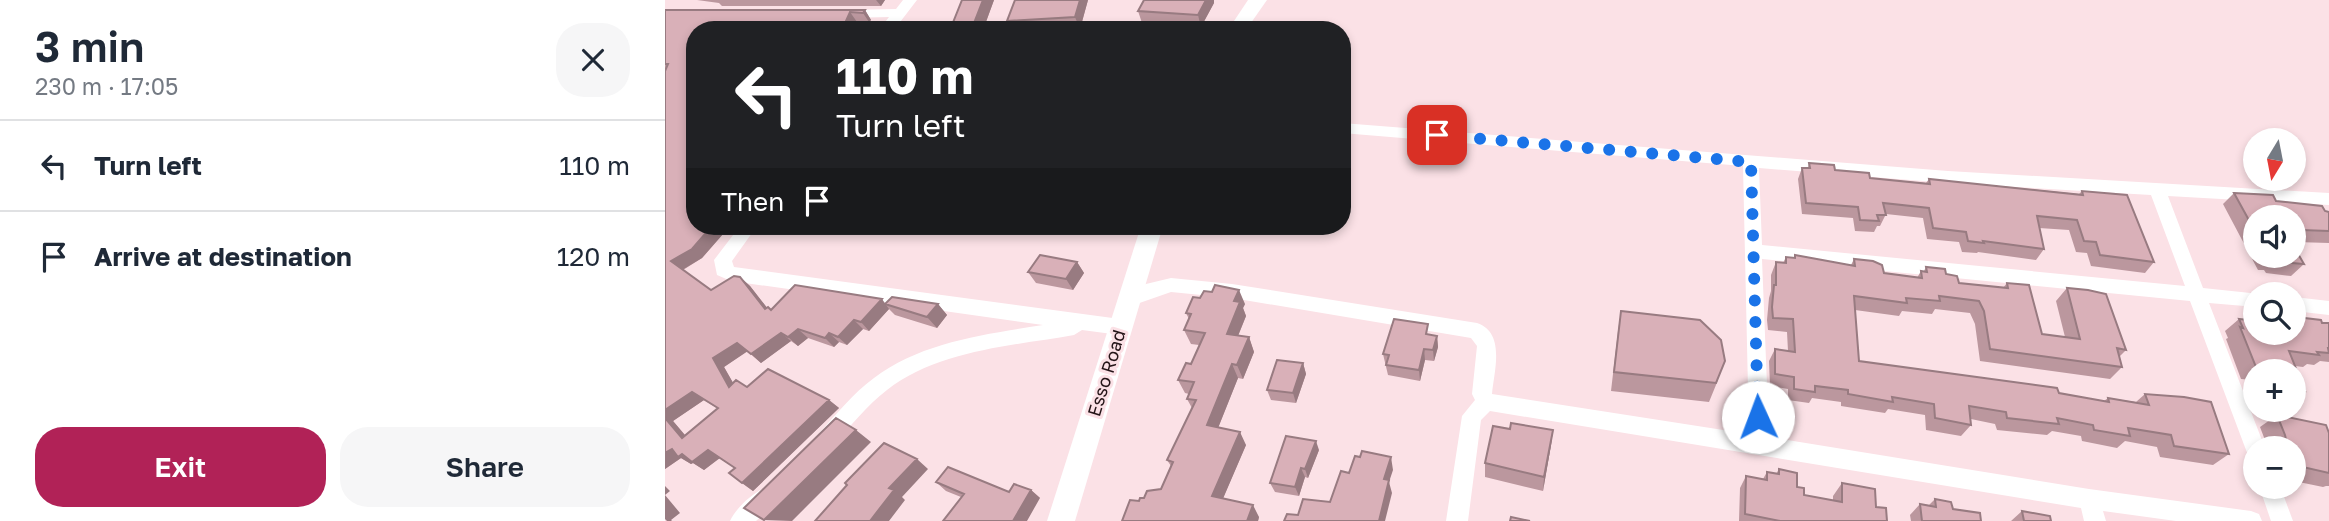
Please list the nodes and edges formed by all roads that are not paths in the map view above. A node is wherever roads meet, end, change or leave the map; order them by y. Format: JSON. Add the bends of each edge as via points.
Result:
{"nodes":[{"id":1,"x":910,"y":0,"type":"edge"},
{"id":2,"x":1258,"y":0,"type":"edge"},
{"id":3,"x":898,"y":13,"type":"junction"},
{"id":4,"x":825,"y":14,"type":"edge"},
{"id":5,"x":892,"y":21,"type":"edge"},
{"id":6,"x":1242,"y":21,"type":"edge"},
{"id":7,"x":1351,"y":129,"type":"edge"},
{"id":8,"x":1751,"y":162,"type":"junction"},
{"id":9,"x":2157,"y":189,"type":"junction"},
{"id":10,"x":2329,"y":199,"type":"edge"},
{"id":11,"x":742,"y":235,"type":"edge"},
{"id":12,"x":1149,"y":235,"type":"edge"},
{"id":13,"x":1753,"y":251,"type":"junction"},
{"id":14,"x":2197,"y":295,"type":"junction"},
{"id":15,"x":2243,"y":299,"type":"edge"},
{"id":16,"x":1128,"y":300,"type":"junction"},
{"id":17,"x":2306,"y":305,"type":"edge"},
{"id":18,"x":2329,"y":308,"type":"edge"},
{"id":19,"x":1091,"y":323,"type":"junction"},
{"id":20,"x":1120,"y":327,"type":"junction"},
{"id":21,"x":1486,"y":402,"type":"junction"},
{"id":22,"x":2251,"y":436,"type":"edge"},
{"id":23,"x":1759,"y":444,"type":"junction"},
{"id":24,"x":814,"y":451,"type":"edge"},
{"id":25,"x":777,"y":487,"type":"edge"},
{"id":26,"x":2089,"y":499,"type":"junction"},
{"id":27,"x":2274,"y":499,"type":"edge"},
{"id":28,"x":741,"y":521,"type":"edge"},
{"id":29,"x":1061,"y":521,"type":"edge"},
{"id":30,"x":1457,"y":521,"type":"edge"},
{"id":31,"x":2095,"y":521,"type":"edge"},
{"id":32,"x":2251,"y":521,"type":"edge"},
{"id":33,"x":2282,"y":521,"type":"edge"}],
"edges":[{"from":1,"to":3,"type":"street"},
{"from":2,"to":6,"type":"street"},
{"from":3,"to":4,"type":"street"},
{"from":3,"to":5,"type":"street"},
{"from":7,"to":8,"type":"street"},
{"from":8,"to":9,"type":"street"},
{"from":8,"to":13,"type":"street"},
{"from":9,"to":10,"type":"street"},
{"from":9,"to":14,"type":"street"},
{"from":11,"to":19,"type":"street","via":[[723,260],[723,270],[731,274]]},
{"from":12,"to":16,"type":"street","name":"Esso Road"},
{"from":13,"to":14,"type":"street"},
{"from":13,"to":23,"type":"street"},
{"from":14,"to":15,"type":"street"},
{"from":14,"to":22,"type":"street"},
{"from":16,"to":20,"type":"street","name":"Esso Road"},
{"from":16,"to":21,"type":"street","via":[[1171,285],[1477,331],[1487,344],[1482,394]]},
{"from":17,"to":18,"type":"street"},
{"from":19,"to":20,"type":"street"},
{"from":19,"to":24,"type":"street","via":[[951,352],[912,366],[880,384]]},
{"from":20,"to":29,"type":"street","name":"Esso Road"},
{"from":21,"to":23,"type":"street"},
{"from":21,"to":30,"type":"street","via":[[1472,416]]},
{"from":23,"to":26,"type":"street"},
{"from":25,"to":28,"type":"street"},
{"from":26,"to":31,"type":"street"},
{"from":26,"to":32,"type":"street"},
{"from":27,"to":33,"type":"street"}]}
